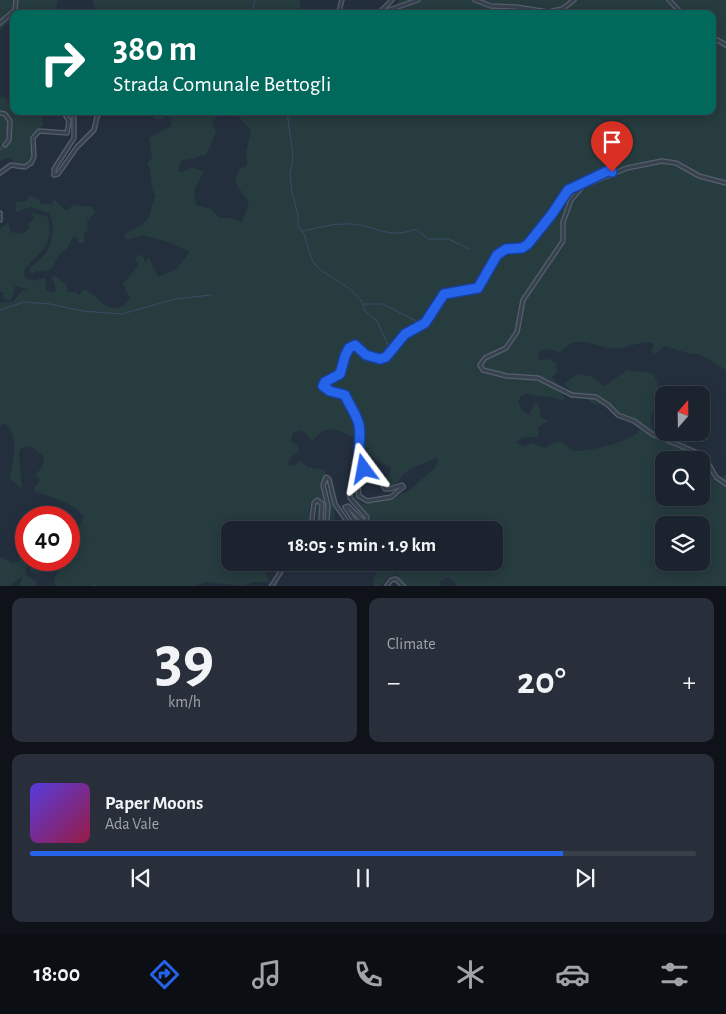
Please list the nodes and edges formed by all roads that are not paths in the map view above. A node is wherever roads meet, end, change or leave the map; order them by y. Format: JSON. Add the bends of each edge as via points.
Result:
{"nodes":[{"id":1,"x":392,"y":0,"type":"edge"},
{"id":2,"x":418,"y":0,"type":"edge"},
{"id":3,"x":475,"y":0,"type":"edge"},
{"id":4,"x":574,"y":0,"type":"edge"},
{"id":5,"x":669,"y":0,"type":"edge"},
{"id":6,"x":381,"y":10,"type":"edge"},
{"id":7,"x":388,"y":10,"type":"edge"},
{"id":8,"x":535,"y":10,"type":"edge"},
{"id":9,"x":555,"y":10,"type":"edge"},
{"id":10,"x":678,"y":10,"type":"edge"},
{"id":11,"x":10,"y":14,"type":"edge"},
{"id":12,"x":0,"y":23,"type":"edge"},
{"id":13,"x":0,"y":113,"type":"edge"},
{"id":14,"x":65,"y":115,"type":"edge"},
{"id":15,"x":74,"y":115,"type":"edge"},
{"id":16,"x":98,"y":115,"type":"edge"},
{"id":17,"x":5,"y":144,"type":"dead end"},
{"id":18,"x":0,"y":173,"type":"edge"},
{"id":19,"x":612,"y":173,"type":"junction"},
{"id":20,"x":726,"y":183,"type":"edge"},
{"id":21,"x":0,"y":214,"type":"edge"},
{"id":22,"x":0,"y":220,"type":"edge"},
{"id":23,"x":726,"y":484,"type":"edge"},
{"id":24,"x":312,"y":521,"type":"edge"},
{"id":25,"x":322,"y":521,"type":"edge"},
{"id":26,"x":328,"y":521,"type":"edge"},
{"id":27,"x":347,"y":521,"type":"edge"},
{"id":28,"x":354,"y":521,"type":"edge"},
{"id":29,"x":364,"y":521,"type":"edge"},
{"id":30,"x":367,"y":521,"type":"edge"},
{"id":31,"x":281,"y":571,"type":"edge"},
{"id":32,"x":271,"y":586,"type":"edge"},
{"id":33,"x":386,"y":586,"type":"edge"},
{"id":34,"x":404,"y":586,"type":"edge"}],
"edges":[{"from":1,"to":6,"type":"street"},
{"from":2,"to":7,"type":"street"},
{"from":3,"to":8,"type":"street","via":[[491,6]]},
{"from":4,"to":9,"type":"street"},
{"from":5,"to":10,"type":"street"},
{"from":11,"to":12,"type":"street"},
{"from":13,"to":17,"type":"street","via":[[10,121],[9,140]]},
{"from":14,"to":18,"type":"street","via":[[69,121],[66,134],[39,131],[33,138],[34,157],[31,163],[25,167],[11,166]]},
{"from":15,"to":16,"type":"street","via":[[74,138],[54,169],[54,175],[94,130]]},
{"from":19,"to":20,"type":"street","via":[[662,161],[676,163],[700,176]]},
{"from":19,"to":23,"type":"street","via":[[584,186],[573,197],[563,222],[563,242],[523,300],[517,332],[506,348],[483,359],[481,368],[498,375],[538,378],[569,394],[596,397],[618,415],[634,421],[652,434],[698,453],[716,477]]},
{"from":19,"to":30,"type":"street","via":[[610,170],[568,190],[528,244],[500,252],[478,288],[444,294],[425,323],[405,334],[386,357],[378,359],[352,345],[340,374],[325,382],[326,390],[345,395],[358,419],[359,455],[364,469],[379,476],[385,489],[403,485],[391,497],[367,501],[359,496],[358,487],[354,488],[350,498]]},
{"from":21,"to":22,"type":"street"},
{"from":24,"to":25,"type":"street","via":[[315,501],[322,504]]},
{"from":26,"to":27,"type":"street","via":[[323,485],[326,477],[336,504]]},
{"from":28,"to":29,"type":"street","via":[[344,507],[348,506]]},
{"from":31,"to":32,"type":"street"},
{"from":33,"to":34,"type":"street","via":[[396,579]]}]}
